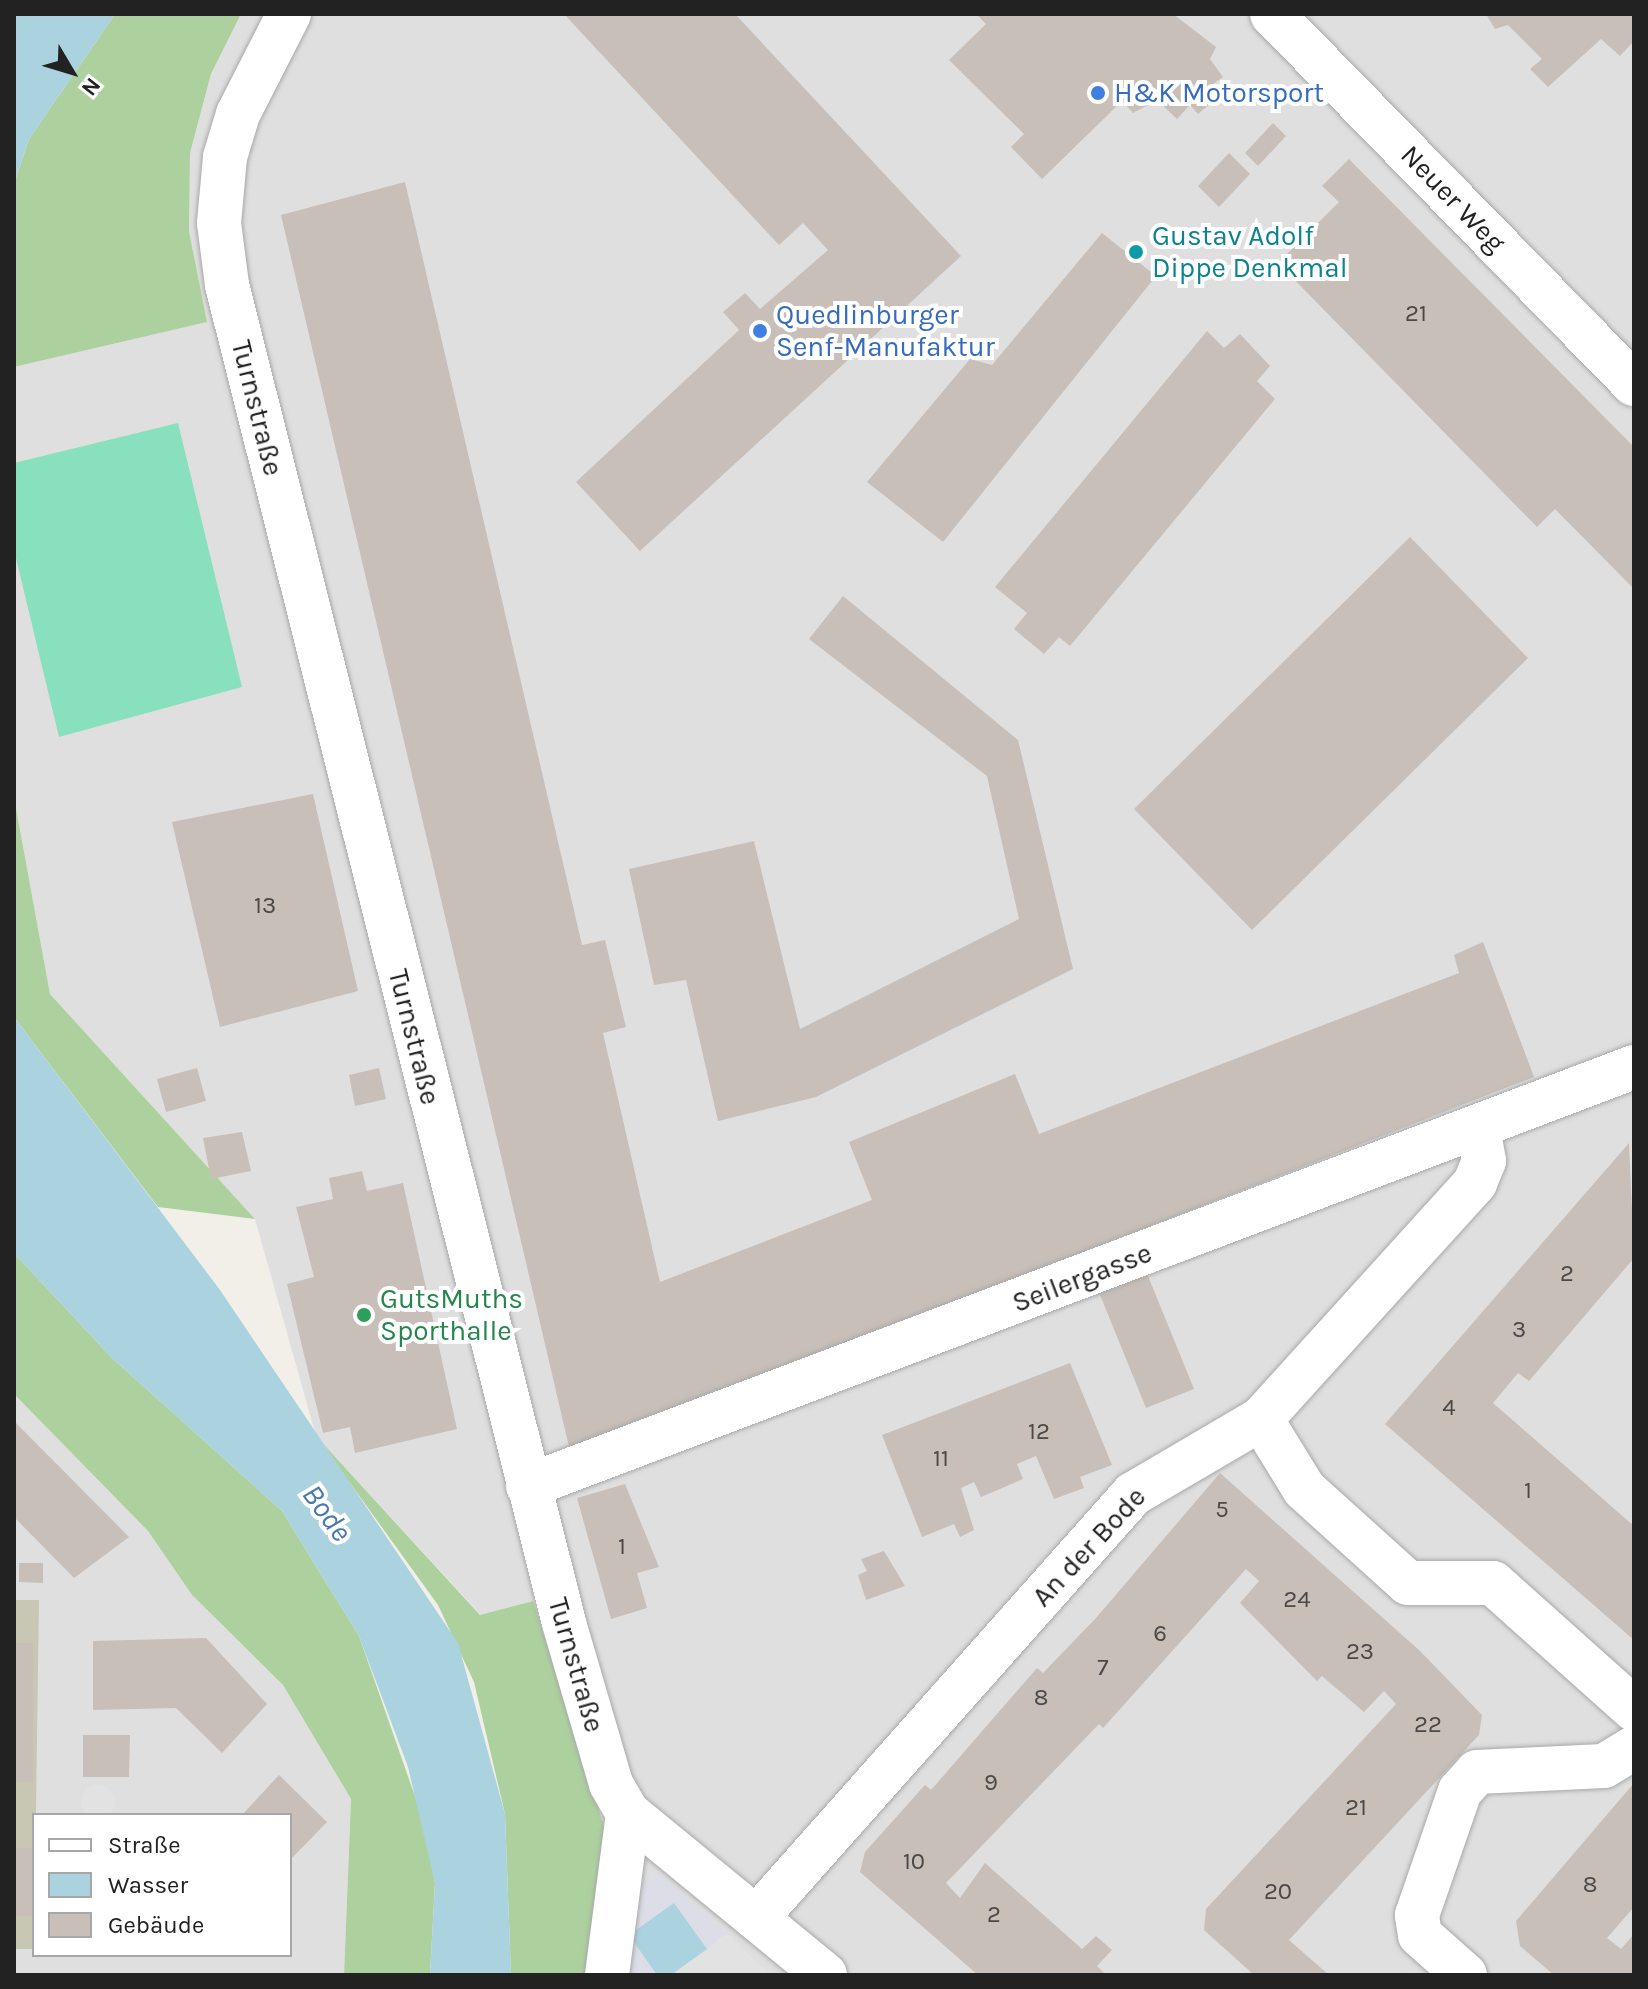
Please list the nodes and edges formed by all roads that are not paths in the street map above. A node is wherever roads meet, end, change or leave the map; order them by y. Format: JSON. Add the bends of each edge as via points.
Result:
{"nodes":[{"id":1,"x":289,"y":14,"type":"edge"},
{"id":2,"x":1272,"y":14,"type":"edge"},
{"id":3,"x":1634,"y":384,"type":"edge"},
{"id":4,"x":1634,"y":1067,"type":"edge"},
{"id":5,"x":1478,"y":1127,"type":"junction"},
{"id":6,"x":1261,"y":1419,"type":"junction"},
{"id":7,"x":528,"y":1486,"type":"junction"},
{"id":8,"x":1634,"y":1709,"type":"edge"},
{"id":9,"x":1634,"y":1748,"type":"edge"},
{"id":10,"x":628,"y":1813,"type":"junction"},
{"id":11,"x":756,"y":1918,"type":"junction"},
{"id":12,"x":607,"y":1975,"type":"edge"},
{"id":13,"x":825,"y":1975,"type":"edge"},
{"id":14,"x":1465,"y":1975,"type":"edge"}],
"edges":[{"from":1,"to":7,"type":"street","name":"Turnstraße","via":[[238,114],[225,157],[219,223],[227,285]]},
{"from":2,"to":3,"type":"street","name":"Neuer Weg"},
{"from":4,"to":5,"type":"street","name":"Seilergasse"},
{"from":5,"to":6,"type":"street","name":"An der Bode","via":[[1484,1161],[1475,1183]]},
{"from":5,"to":7,"type":"street","name":"Seilergasse"},
{"from":6,"to":8,"type":"street","via":[[1304,1489],[1408,1583],[1493,1583]]},
{"from":6,"to":11,"type":"street","name":"An der Bode","via":[[1133,1494]]},
{"from":7,"to":10,"type":"street","name":"Turnstraße","via":[[599,1745]]},
{"from":9,"to":14,"type":"street","via":[[1604,1766],[1477,1772],[1460,1791],[1417,1915],[1420,1935]]},
{"from":10,"to":11,"type":"street","name":"Turnstraße"},
{"from":10,"to":12,"type":"street"},
{"from":11,"to":13,"type":"street","name":"Turnstraße"}]}
